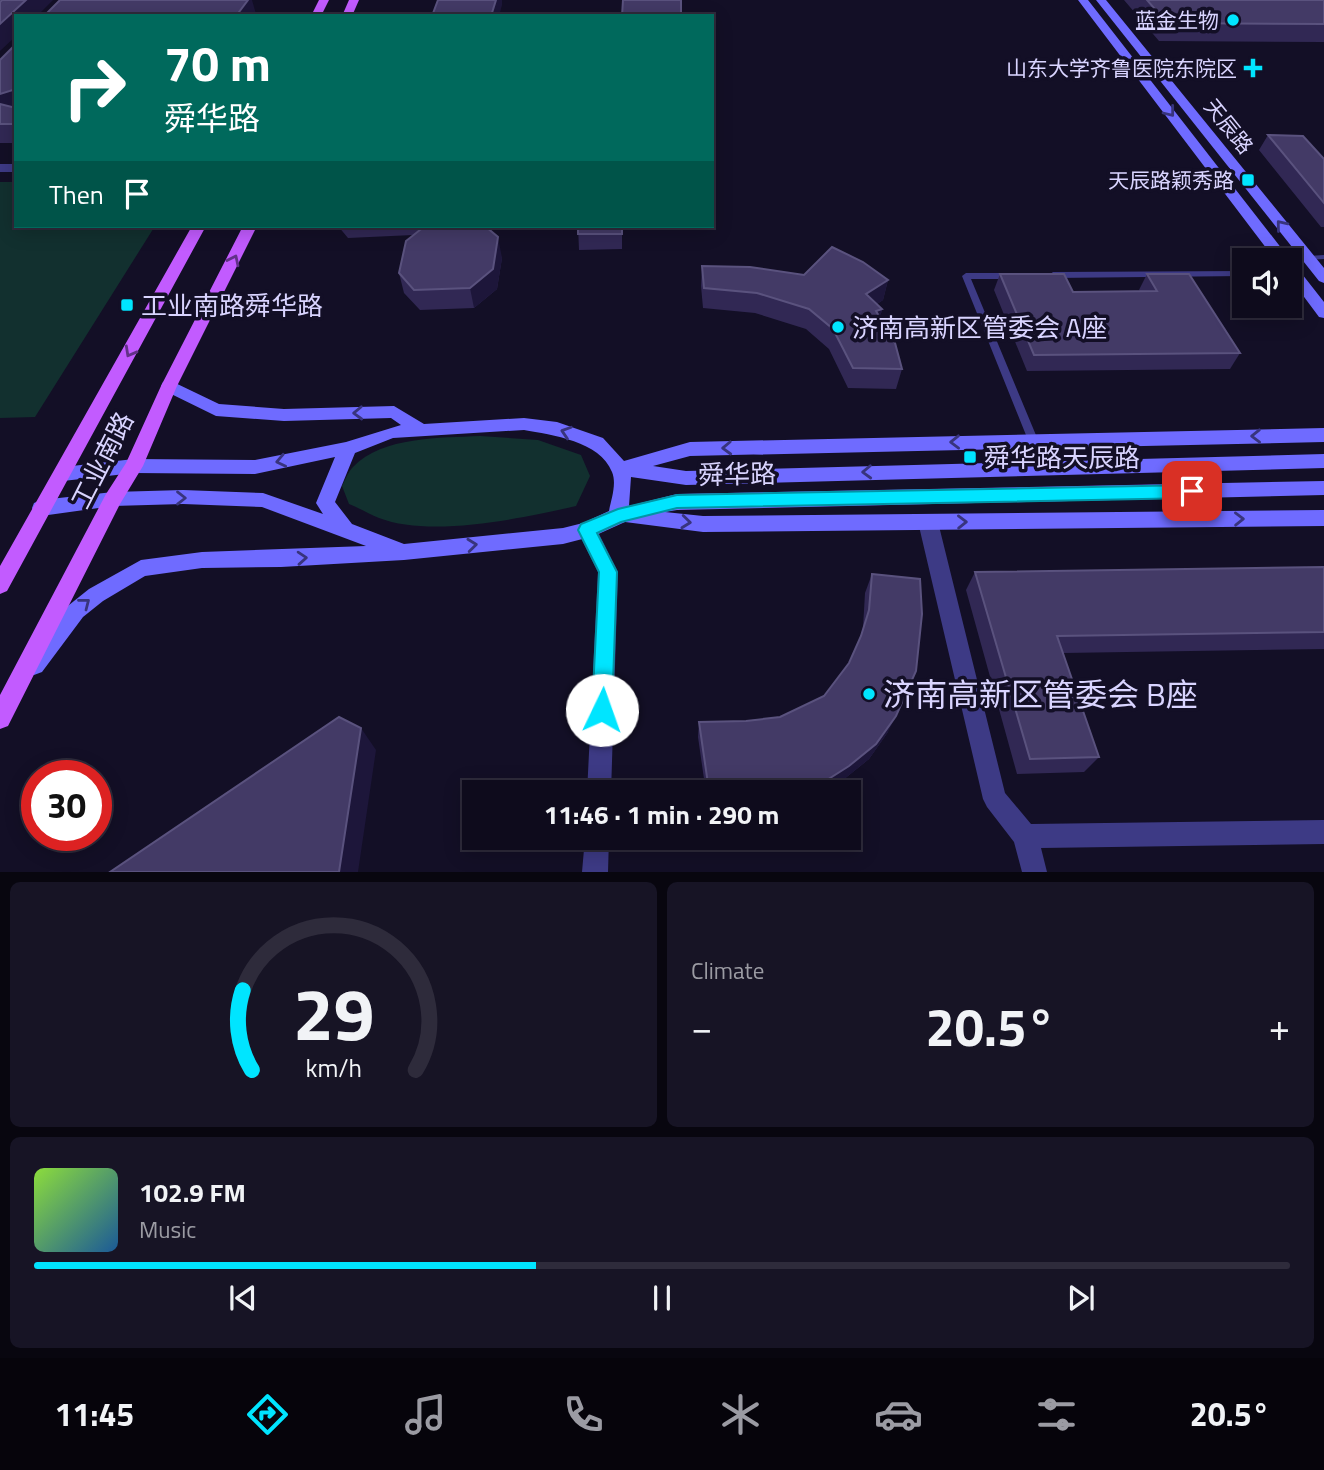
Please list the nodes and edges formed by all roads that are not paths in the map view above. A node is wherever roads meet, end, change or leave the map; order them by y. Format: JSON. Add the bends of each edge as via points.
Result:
{"nodes":[{"id":1,"x":1083,"y":0,"type":"edge"},
{"id":2,"x":1101,"y":0,"type":"edge"},
{"id":3,"x":198,"y":228,"type":"edge"},
{"id":4,"x":249,"y":228,"type":"edge"},
{"id":5,"x":1275,"y":248,"type":"edge"},
{"id":6,"x":1324,"y":257,"type":"edge"},
{"id":7,"x":1308,"y":258,"type":"junction"},
{"id":8,"x":1232,"y":273,"type":"edge"},
{"id":9,"x":1022,"y":276,"type":"edge"},
{"id":10,"x":1036,"y":276,"type":"edge"},
{"id":11,"x":1324,"y":278,"type":"edge"},
{"id":12,"x":1302,"y":284,"type":"edge"},
{"id":13,"x":1324,"y":313,"type":"edge"},
{"id":14,"x":169,"y":386,"type":"junction"},
{"id":15,"x":421,"y":430,"type":"junction"},
{"id":16,"x":1324,"y":435,"type":"edge"},
{"id":17,"x":1033,"y":440,"type":"junction"},
{"id":18,"x":348,"y":448,"type":"junction"},
{"id":19,"x":1324,"y":461,"type":"edge"},
{"id":20,"x":134,"y":466,"type":"junction"},
{"id":21,"x":621,"y":469,"type":"junction"},
{"id":22,"x":63,"y":474,"type":"junction"},
{"id":23,"x":1324,"y":488,"type":"edge"},
{"id":24,"x":113,"y":499,"type":"junction"},
{"id":25,"x":41,"y":508,"type":"junction"},
{"id":26,"x":618,"y":516,"type":"junction"},
{"id":27,"x":1324,"y":518,"type":"edge"},
{"id":28,"x":928,"y":522,"type":"junction"},
{"id":29,"x":344,"y":528,"type":"junction"},
{"id":30,"x":587,"y":530,"type":"junction"},
{"id":31,"x":404,"y":552,"type":"junction"},
{"id":32,"x":0,"y":585,"type":"edge"},
{"id":33,"x":12,"y":694,"type":"junction"},
{"id":34,"x":0,"y":718,"type":"edge"},
{"id":35,"x":600,"y":780,"type":"edge"},
{"id":36,"x":1324,"y":832,"type":"edge"},
{"id":37,"x":1026,"y":836,"type":"junction"},
{"id":38,"x":596,"y":850,"type":"edge"},
{"id":39,"x":595,"y":872,"type":"edge"},
{"id":40,"x":1034,"y":872,"type":"edge"}],
"edges":[{"from":1,"to":5,"type":"main road","name":"天辰路","one_way":true},
{"from":7,"to":2,"type":"main road","name":"天辰路","one_way":true},
{"from":3,"to":22,"type":"main road","name":"工业南路","one_way":true},
{"from":14,"to":4,"type":"main road","name":"工业南路","one_way":true},
{"from":6,"to":7,"type":"lane"},
{"from":7,"to":11,"type":"main road","name":"天辰路"},
{"from":8,"to":10,"type":"lane"},
{"from":9,"to":17,"type":"lane","via":[[966,276]]},
{"from":12,"to":13,"type":"main road","name":"天辰路"},
{"from":15,"to":14,"type":"main road","one_way":true,"via":[[394,412],[284,415],[216,410]]},
{"from":14,"to":20,"type":"main road","name":"工业南路"},
{"from":15,"to":18,"type":"main road","via":[[392,432]]},
{"from":21,"to":15,"type":"main road","one_way":true,"via":[[597,443],[557,429],[524,424]]},
{"from":16,"to":17,"type":"main road","one_way":true},
{"from":17,"to":21,"type":"main road","one_way":true,"via":[[690,449]]},
{"from":18,"to":20,"type":"main road","one_way":true,"via":[[255,467]]},
{"from":18,"to":29,"type":"main road","via":[[325,503]]},
{"from":19,"to":21,"type":"main road","name":"舜华路","one_way":true,"via":[[686,478]]},
{"from":20,"to":22,"type":"main road"},
{"from":20,"to":24,"type":"main road","name":"工业南路"},
{"from":21,"to":26,"type":"main road"},
{"from":22,"to":25,"type":"main road","name":"工业南路"},
{"from":23,"to":26,"type":"main road","name":"舜华路","via":[[677,502]]},
{"from":24,"to":25,"type":"main road","name":"舜华路"},
{"from":24,"to":29,"type":"main road","name":"舜华路","one_way":true,"via":[[263,500]]},
{"from":24,"to":33,"type":"main road","name":"工业南路"},
{"from":25,"to":32,"type":"main road","name":"工业南路"},
{"from":26,"to":28,"type":"main road","one_way":true,"via":[[703,524]]},
{"from":26,"to":30,"type":"main road","name":"舜华路"},
{"from":28,"to":27,"type":"main road","one_way":true},
{"from":28,"to":37,"type":"street","via":[[995,799]]},
{"from":29,"to":31,"type":"main road","name":"舜华路"},
{"from":31,"to":30,"type":"main road","name":"舜华路","one_way":true},
{"from":30,"to":35,"type":"street","via":[[608,572]]},
{"from":33,"to":31,"type":"main road","one_way":true,"via":[[76,611],[141,568],[202,560]]},
{"from":33,"to":34,"type":"main road","name":"工业南路"},
{"from":36,"to":37,"type":"street"},
{"from":37,"to":40,"type":"street"},
{"from":38,"to":39,"type":"street"}]}
